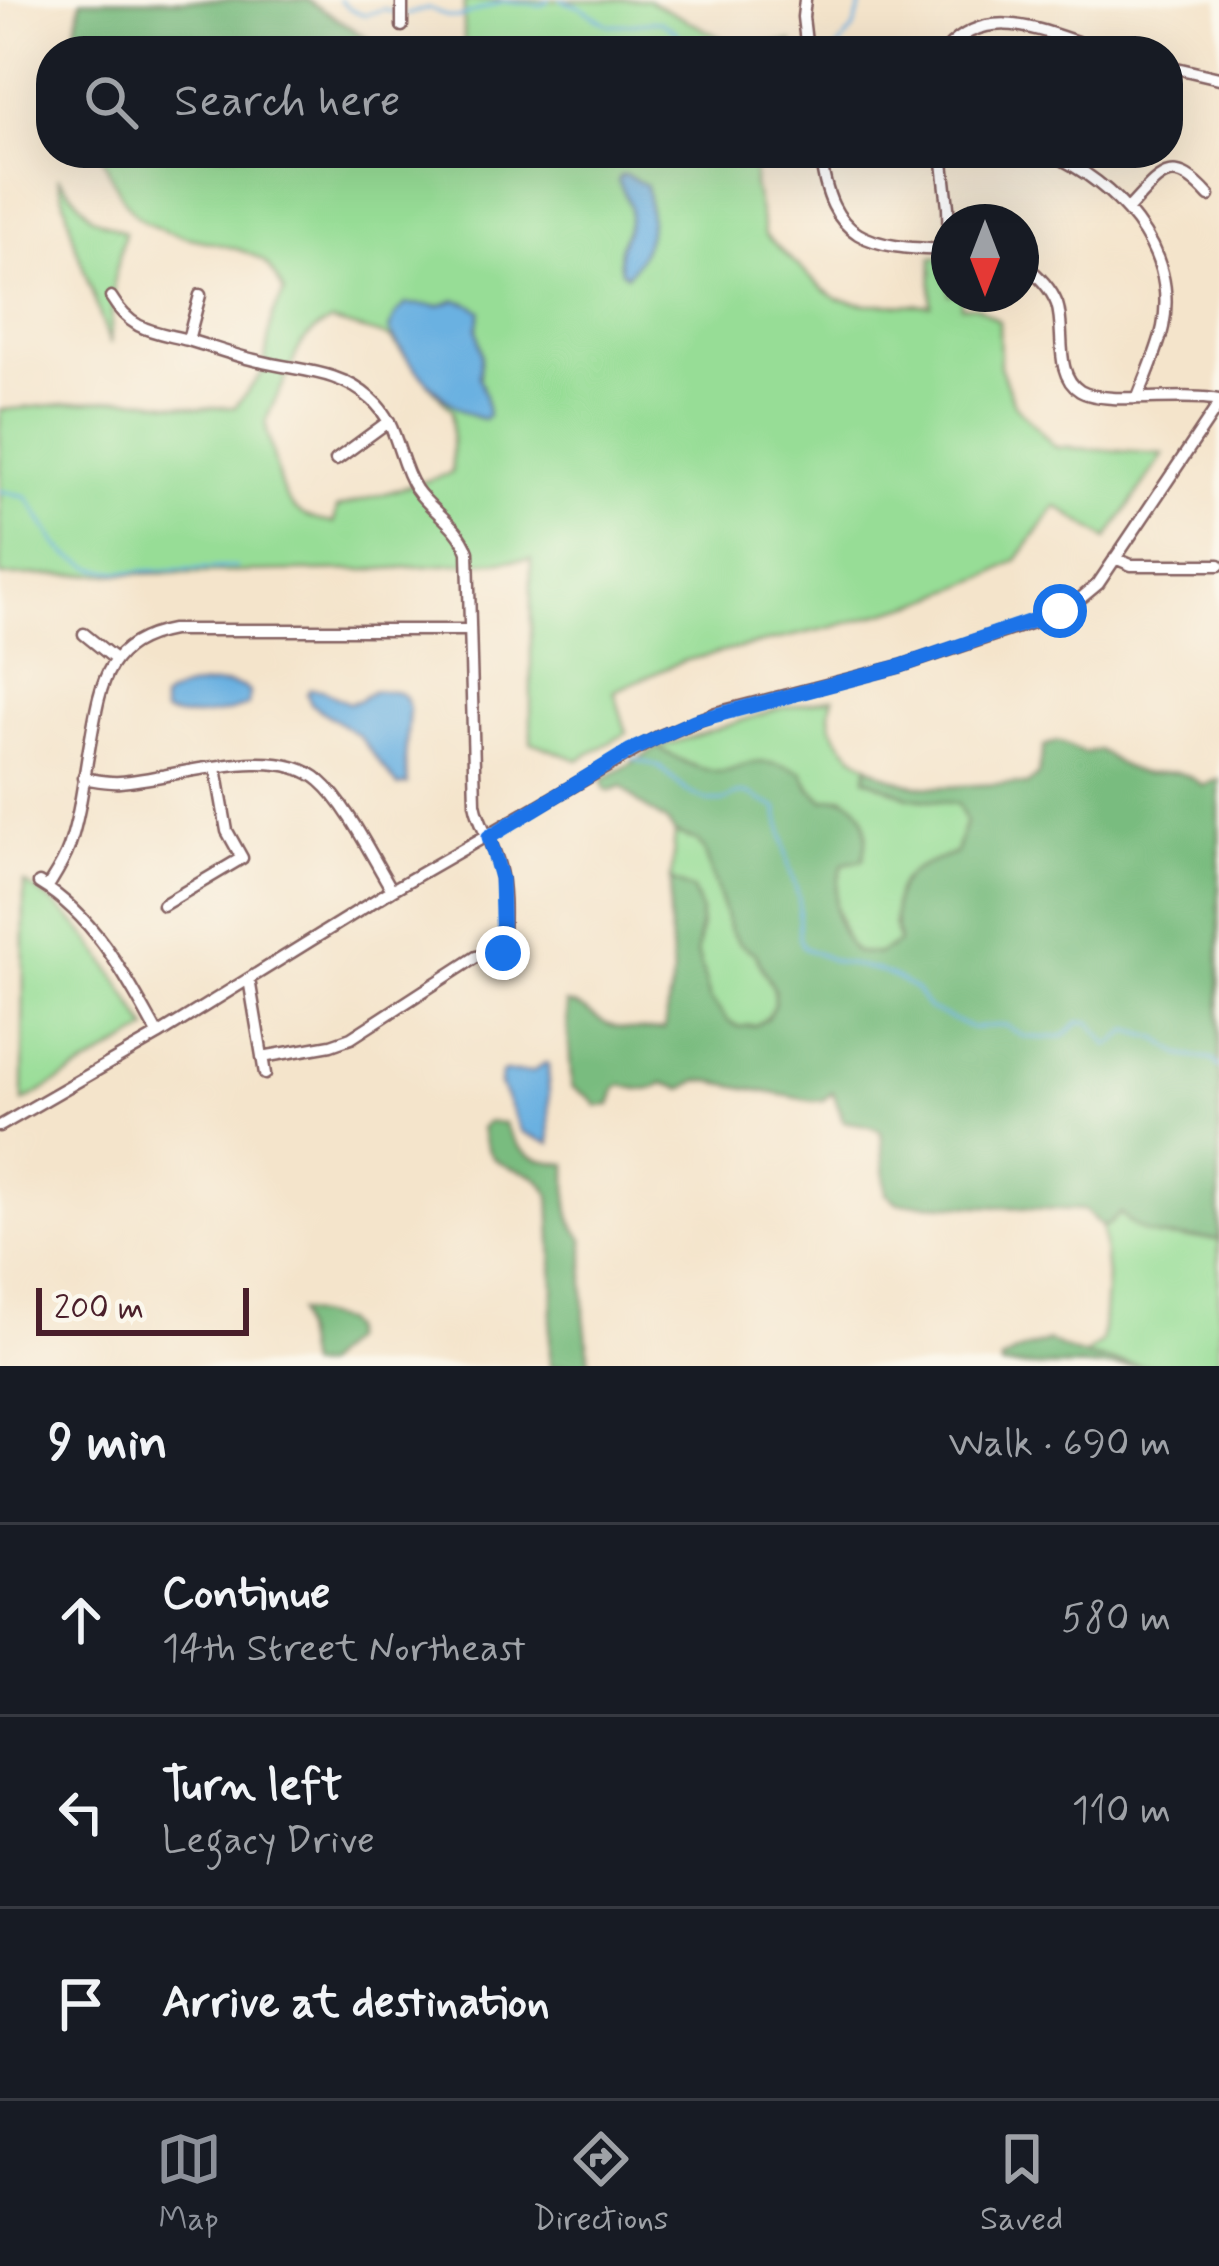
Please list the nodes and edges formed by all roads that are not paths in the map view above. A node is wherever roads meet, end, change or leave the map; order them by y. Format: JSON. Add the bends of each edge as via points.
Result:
{"nodes":[{"id":1,"x":402,"y":0,"type":"edge"},
{"id":2,"x":805,"y":0,"type":"edge"},
{"id":3,"x":402,"y":26,"type":"dead end"},
{"id":4,"x":805,"y":36,"type":"edge"},
{"id":5,"x":958,"y":36,"type":"edge"},
{"id":6,"x":1058,"y":36,"type":"edge"},
{"id":7,"x":1183,"y":70,"type":"edge"},
{"id":8,"x":1219,"y":78,"type":"edge"},
{"id":9,"x":822,"y":168,"type":"edge"},
{"id":10,"x":944,"y":168,"type":"edge"},
{"id":11,"x":1077,"y":168,"type":"edge"},
{"id":12,"x":1209,"y":196,"type":"dead end"},
{"id":13,"x":948,"y":204,"type":"edge"},
{"id":14,"x":1128,"y":209,"type":"junction"},
{"id":15,"x":931,"y":248,"type":"edge"},
{"id":16,"x":1039,"y":277,"type":"edge"},
{"id":17,"x":200,"y":295,"type":"dead end"},
{"id":18,"x":111,"y":297,"type":"dead end"},
{"id":19,"x":124,"y":316,"type":"junction"},
{"id":20,"x":114,"y":327,"type":"dead end"},
{"id":21,"x":188,"y":340,"type":"junction"},
{"id":22,"x":1138,"y":397,"type":"junction"},
{"id":23,"x":1219,"y":402,"type":"edge"},
{"id":24,"x":389,"y":421,"type":"junction"},
{"id":25,"x":336,"y":460,"type":"dead end"},
{"id":26,"x":1115,"y":558,"type":"junction"},
{"id":27,"x":1219,"y":566,"type":"edge"},
{"id":28,"x":470,"y":630,"type":"junction"},
{"id":29,"x":84,"y":634,"type":"dead end"},
{"id":30,"x":115,"y":659,"type":"junction"},
{"id":31,"x":216,"y":768,"type":"junction"},
{"id":32,"x":83,"y":778,"type":"junction"},
{"id":33,"x":489,"y":837,"type":"junction"},
{"id":34,"x":392,"y":890,"type":"junction"},
{"id":35,"x":163,"y":905,"type":"dead end"},
{"id":36,"x":248,"y":980,"type":"junction"},
{"id":37,"x":158,"y":1035,"type":"junction"},
{"id":38,"x":262,"y":1057,"type":"junction"},
{"id":39,"x":265,"y":1074,"type":"dead end"},
{"id":40,"x":0,"y":1126,"type":"edge"}],
"edges":[{"from":1,"to":3,"type":"street"},
{"from":2,"to":4,"type":"street"},
{"from":5,"to":6,"type":"street","via":[[1008,20]]},
{"from":7,"to":8,"type":"street"},
{"from":9,"to":15,"type":"street","via":[[834,209],[857,235]]},
{"from":10,"to":13,"type":"street"},
{"from":11,"to":14,"type":"street"},
{"from":12,"to":14,"type":"street","via":[[1170,170]]},
{"from":14,"to":22,"type":"street","via":[[1153,246],[1165,306]]},
{"from":16,"to":22,"type":"street","via":[[1054,297],[1072,384],[1100,397]]},
{"from":17,"to":21,"type":"street"},
{"from":18,"to":19,"type":"street"},
{"from":19,"to":20,"type":"street"},
{"from":19,"to":21,"type":"street"},
{"from":21,"to":24,"type":"street","via":[[343,380]]},
{"from":22,"to":23,"type":"street"},
{"from":23,"to":26,"type":"street"},
{"from":24,"to":25,"type":"street"},
{"from":24,"to":28,"type":"street","via":[[412,483],[465,543]]},
{"from":26,"to":27,"type":"street"},
{"from":26,"to":33,"type":"street","via":[[1088,593],[1046,618],[694,721]]},
{"from":28,"to":30,"type":"street","via":[[172,630],[139,640]]},
{"from":28,"to":33,"type":"street","via":[[475,803]]},
{"from":29,"to":30,"type":"street"},
{"from":30,"to":32,"type":"street","via":[[101,684]]},
{"from":31,"to":32,"type":"street","via":[[123,782]]},
{"from":31,"to":34,"type":"street","via":[[282,763],[316,778]]},
{"from":31,"to":35,"type":"street","via":[[226,831],[242,858]]},
{"from":32,"to":37,"type":"street","via":[[70,846],[43,885],[87,921]]},
{"from":33,"to":34,"type":"street"},
{"from":33,"to":38,"type":"street","via":[[501,878],[503,953],[476,956],[351,1038]]},
{"from":34,"to":36,"type":"street"},
{"from":36,"to":37,"type":"street"},
{"from":36,"to":38,"type":"street"},
{"from":37,"to":40,"type":"street"},
{"from":38,"to":39,"type":"street"}]}
